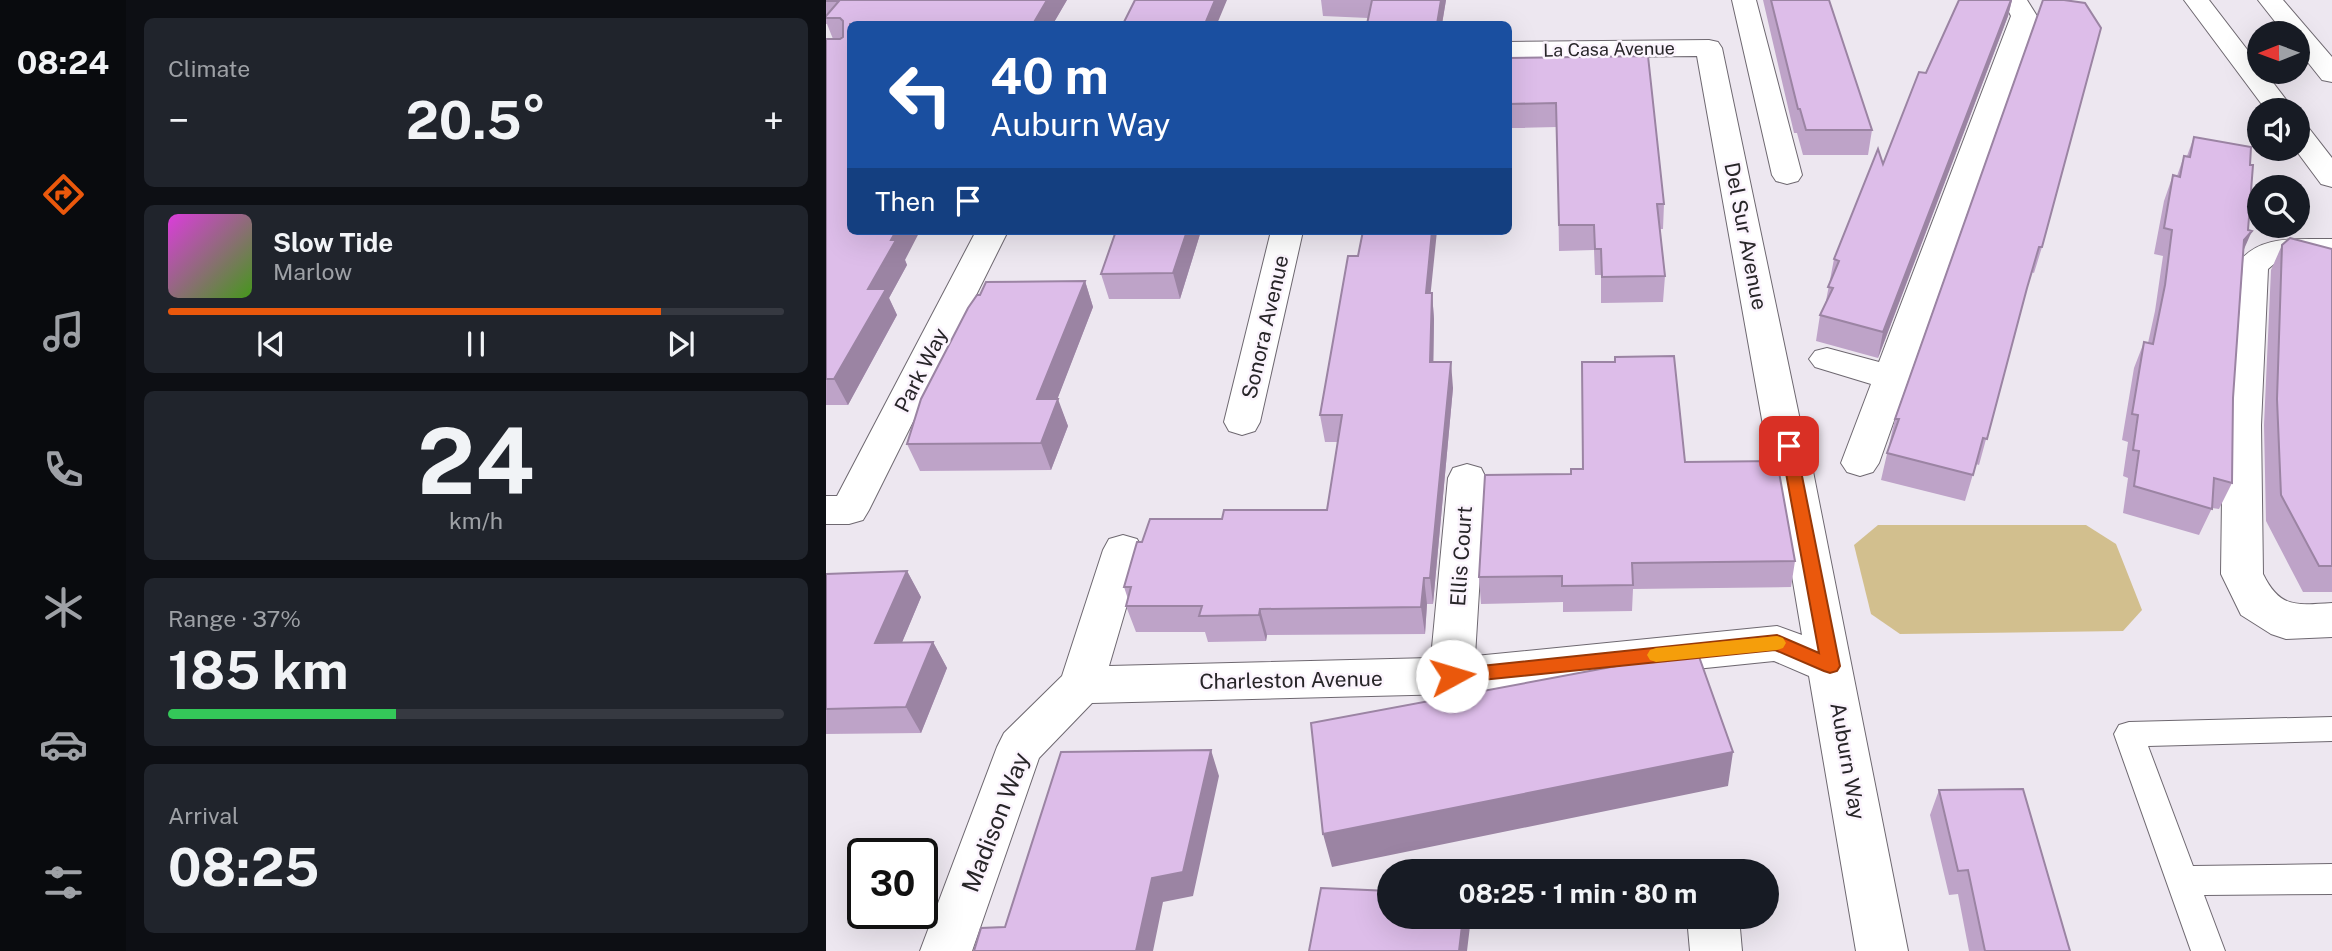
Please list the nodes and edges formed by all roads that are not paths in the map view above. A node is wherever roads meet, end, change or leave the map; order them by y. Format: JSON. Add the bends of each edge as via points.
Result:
{"nodes":[{"id":1,"x":1744,"y":0,"type":"edge"},
{"id":2,"x":2015,"y":0,"type":"edge"},
{"id":3,"x":2196,"y":0,"type":"edge"},
{"id":4,"x":2270,"y":0,"type":"edge"},
{"id":5,"x":1709,"y":48,"type":"joint"},
{"id":6,"x":1512,"y":50,"type":"edge"},
{"id":7,"x":2332,"y":74,"type":"edge"},
{"id":8,"x":2271,"y":98,"type":"edge"},
{"id":9,"x":2310,"y":149,"type":"edge"},
{"id":10,"x":1787,"y":175,"type":"dead end"},
{"id":11,"x":2332,"y":178,"type":"edge"},
{"id":12,"x":990,"y":235,"type":"edge"},
{"id":13,"x":1286,"y":235,"type":"edge"},
{"id":14,"x":2332,"y":249,"type":"edge"},
{"id":15,"x":1827,"y":359,"type":"dead end"},
{"id":16,"x":1892,"y":377,"type":"junction"},
{"id":17,"x":1242,"y":422,"type":"dead end"},
{"id":18,"x":1785,"y":435,"type":"joint"},
{"id":19,"x":1860,"y":463,"type":"dead end"},
{"id":20,"x":1466,"y":478,"type":"dead end"},
{"id":21,"x":838,"y":510,"type":"edge"},
{"id":22,"x":1123,"y":550,"type":"dead end"},
{"id":23,"x":2332,"y":620,"type":"edge"},
{"id":24,"x":1830,"y":666,"type":"junction"},
{"id":25,"x":1452,"y":676,"type":"junction"},
{"id":26,"x":1081,"y":685,"type":"junction"},
{"id":27,"x":2332,"y":729,"type":"edge"},
{"id":28,"x":2332,"y":879,"type":"edge"},
{"id":29,"x":2183,"y":881,"type":"junction"},
{"id":30,"x":1714,"y":929,"type":"edge"},
{"id":31,"x":946,"y":951,"type":"edge"},
{"id":32,"x":1716,"y":951,"type":"edge"},
{"id":33,"x":1882,"y":951,"type":"edge"},
{"id":34,"x":2208,"y":951,"type":"edge"}],
"edges":[{"from":1,"to":10,"type":"street"},
{"from":2,"to":16,"type":"street","via":[[2024,16]]},
{"from":3,"to":8,"type":"street"},
{"from":4,"to":7,"type":"street"},
{"from":5,"to":6,"type":"street","name":"La Casa Avenue"},
{"from":5,"to":18,"type":"street","name":"Del Sur Avenue"},
{"from":9,"to":11,"type":"street"},
{"from":12,"to":21,"type":"street","name":"Park Way"},
{"from":13,"to":17,"type":"street","name":"Sonora Avenue"},
{"from":14,"to":23,"type":"street","via":[[2272,250],[2252,266],[2242,425],[2242,574],[2256,603],[2286,622]]},
{"from":15,"to":16,"type":"street"},
{"from":16,"to":19,"type":"street"},
{"from":18,"to":24,"type":"street","name":"Auburn Way"},
{"from":20,"to":25,"type":"street","name":"Ellis Court"},
{"from":22,"to":26,"type":"street","name":"Madison Way"},
{"from":24,"to":25,"type":"street","name":"Charleston Avenue","via":[[1777,643]]},
{"from":24,"to":33,"type":"street","name":"Auburn Way"},
{"from":25,"to":26,"type":"street","name":"Charleston Avenue"},
{"from":26,"to":31,"type":"street","name":"Madison Way","via":[[1020,747]]},
{"from":27,"to":29,"type":"lane","via":[[2129,734]]},
{"from":28,"to":29,"type":"lane"},
{"from":29,"to":34,"type":"lane"},
{"from":30,"to":32,"type":"street"}]}
